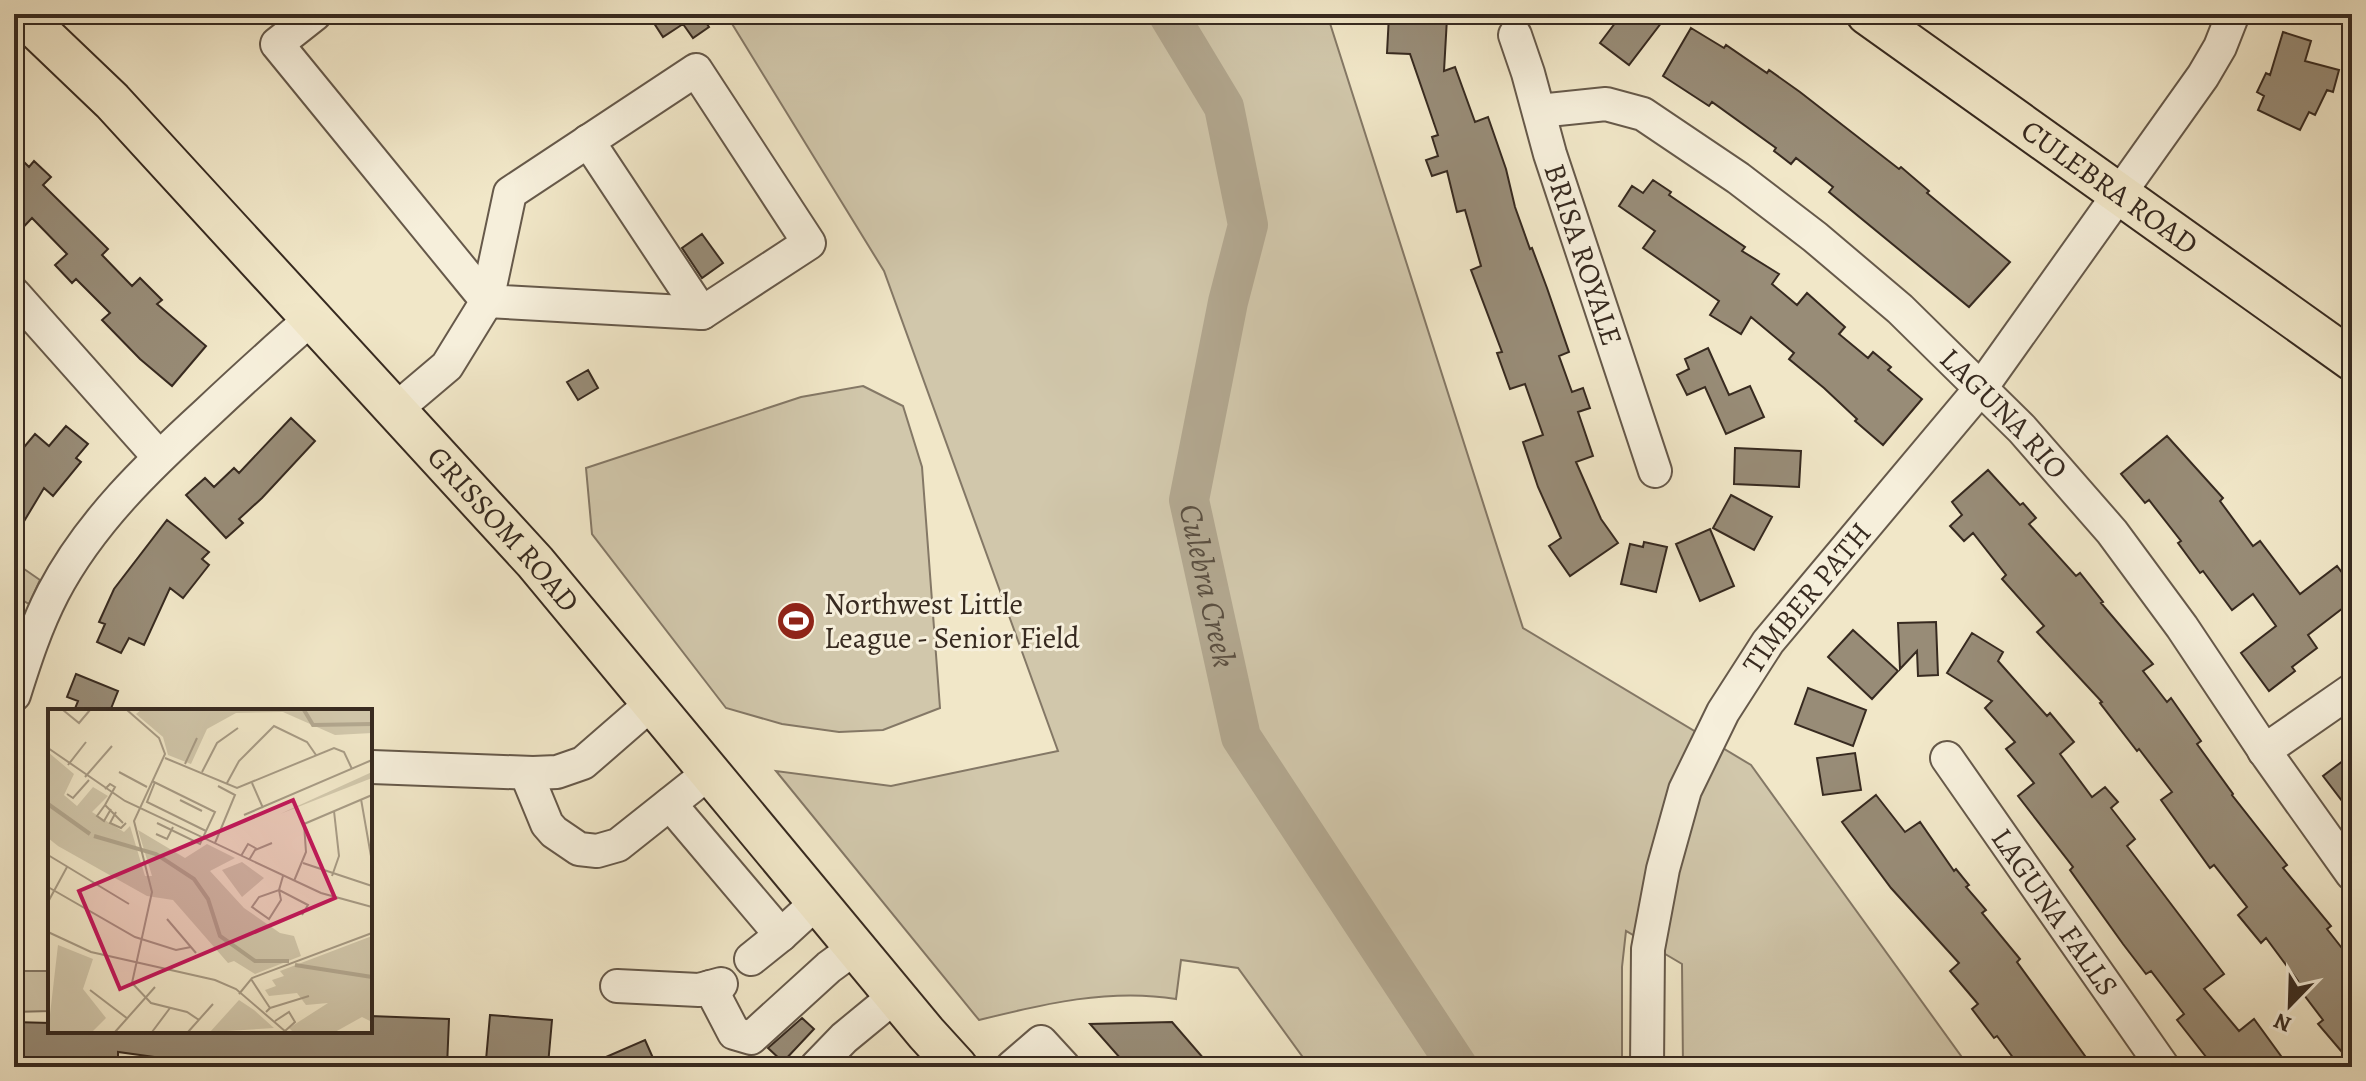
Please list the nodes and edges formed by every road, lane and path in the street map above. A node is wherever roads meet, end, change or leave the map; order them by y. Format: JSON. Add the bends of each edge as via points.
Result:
{"nodes":[{"id":1,"x":21,"y":14,"type":"edge"},
{"id":2,"x":315,"y":14,"type":"edge"},
{"id":3,"x":1867,"y":14,"type":"edge"},
{"id":4,"x":2233,"y":14,"type":"edge"},
{"id":5,"x":1515,"y":35,"type":"dead end"},
{"id":6,"x":1539,"y":111,"type":"junction"},
{"id":7,"x":588,"y":141,"type":"junction"},
{"id":8,"x":2119,"y":193,"type":"junction"},
{"id":9,"x":14,"y":294,"type":"edge"},
{"id":10,"x":487,"y":301,"type":"junction"},
{"id":11,"x":702,"y":313,"type":"junction"},
{"id":12,"x":311,"y":319,"type":"junction"},
{"id":13,"x":2352,"y":360,"type":"edge"},
{"id":14,"x":1981,"y":388,"type":"junction"},
{"id":15,"x":395,"y":410,"type":"junction"},
{"id":16,"x":159,"y":457,"type":"junction"},
{"id":17,"x":1655,"y":471,"type":"dead end"},
{"id":18,"x":2352,"y":690,"type":"edge"},
{"id":19,"x":14,"y":695,"type":"edge"},
{"id":20,"x":652,"y":703,"type":"junction"},
{"id":21,"x":2264,"y":751,"type":"junction"},
{"id":22,"x":1947,"y":758,"type":"dead end"},
{"id":23,"x":372,"y":767,"type":"edge"},
{"id":24,"x":710,"y":772,"type":"junction"},
{"id":25,"x":526,"y":773,"type":"junction"},
{"id":26,"x":670,"y":804,"type":"junction"},
{"id":27,"x":2352,"y":874,"type":"edge"},
{"id":28,"x":817,"y":902,"type":"junction"},
{"id":29,"x":781,"y":935,"type":"junction"},
{"id":30,"x":855,"y":948,"type":"junction"},
{"id":31,"x":751,"y":959,"type":"dead end"},
{"id":32,"x":617,"y":986,"type":"dead end"},
{"id":33,"x":895,"y":996,"type":"junction"},
{"id":34,"x":816,"y":1067,"type":"edge"},
{"id":35,"x":957,"y":1067,"type":"edge"},
{"id":36,"x":1012,"y":1067,"type":"edge"},
{"id":37,"x":1064,"y":1067,"type":"edge"},
{"id":38,"x":1647,"y":1067,"type":"edge"},
{"id":39,"x":2163,"y":1067,"type":"edge"}],
"edges":[{"from":1,"to":12,"type":"main road","name":"GRISSOM ROAD","via":[[112,101]]},
{"from":2,"to":10,"type":"street","via":[[277,44]]},
{"from":3,"to":8,"type":"main road","name":"CULEBRA ROAD"},
{"from":4,"to":8,"type":"street","name":"TIMBER PATH","via":[[2203,76]]},
{"from":5,"to":6,"type":"street","name":"BRISA ROYALE"},
{"from":6,"to":14,"type":"street","name":"LAGUNA RIO","via":[[1606,104],[1643,114],[1815,237]]},
{"from":6,"to":17,"type":"street","name":"BRISA ROYALE"},
{"from":7,"to":10,"type":"street","via":[[510,193]]},
{"from":7,"to":11,"type":"street"},
{"from":7,"to":11,"type":"street","via":[[696,70],[809,243]]},
{"from":8,"to":13,"type":"main road","name":"CULEBRA ROAD"},
{"from":8,"to":14,"type":"street","name":"TIMBER PATH"},
{"from":9,"to":16,"type":"street"},
{"from":10,"to":11,"type":"street"},
{"from":10,"to":15,"type":"street","via":[[447,366]]},
{"from":12,"to":15,"type":"main road","name":"GRISSOM ROAD"},
{"from":12,"to":16,"type":"street"},
{"from":14,"to":21,"type":"street","name":"LAGUNA RIO","via":[[2112,532]]},
{"from":14,"to":38,"type":"street","name":"TIMBER PATH","via":[[1768,642],[1723,712],[1685,790],[1663,869],[1648,949]]},
{"from":15,"to":20,"type":"main road","name":"GRISSOM ROAD","via":[[535,562]]},
{"from":16,"to":19,"type":"street","via":[[79,550],[33,635]]},
{"from":18,"to":21,"type":"street"},
{"from":20,"to":24,"type":"main road","name":"GRISSOM ROAD"},
{"from":20,"to":25,"type":"street","via":[[583,763],[557,772]]},
{"from":21,"to":27,"type":"street","name":"LAGUNA RIO"},
{"from":22,"to":39,"type":"street","name":"LAGUNA FALLS"},
{"from":23,"to":25,"type":"street"},
{"from":24,"to":26,"type":"street"},
{"from":24,"to":28,"type":"main road","name":"GRISSOM ROAD"},
{"from":25,"to":26,"type":"street","via":[[547,824],[579,849],[618,845]]},
{"from":26,"to":29,"type":"street"},
{"from":28,"to":29,"type":"street"},
{"from":28,"to":30,"type":"main road","name":"GRISSOM ROAD"},
{"from":29,"to":31,"type":"street"},
{"from":30,"to":32,"type":"street","via":[[751,1038],[734,1033],[716,985],[699,990]]},
{"from":30,"to":33,"type":"main road","name":"GRISSOM ROAD"},
{"from":33,"to":34,"type":"street"},
{"from":33,"to":35,"type":"main road","name":"GRISSOM ROAD"},
{"from":36,"to":37,"type":"street","via":[[1041,1042]]}]}
